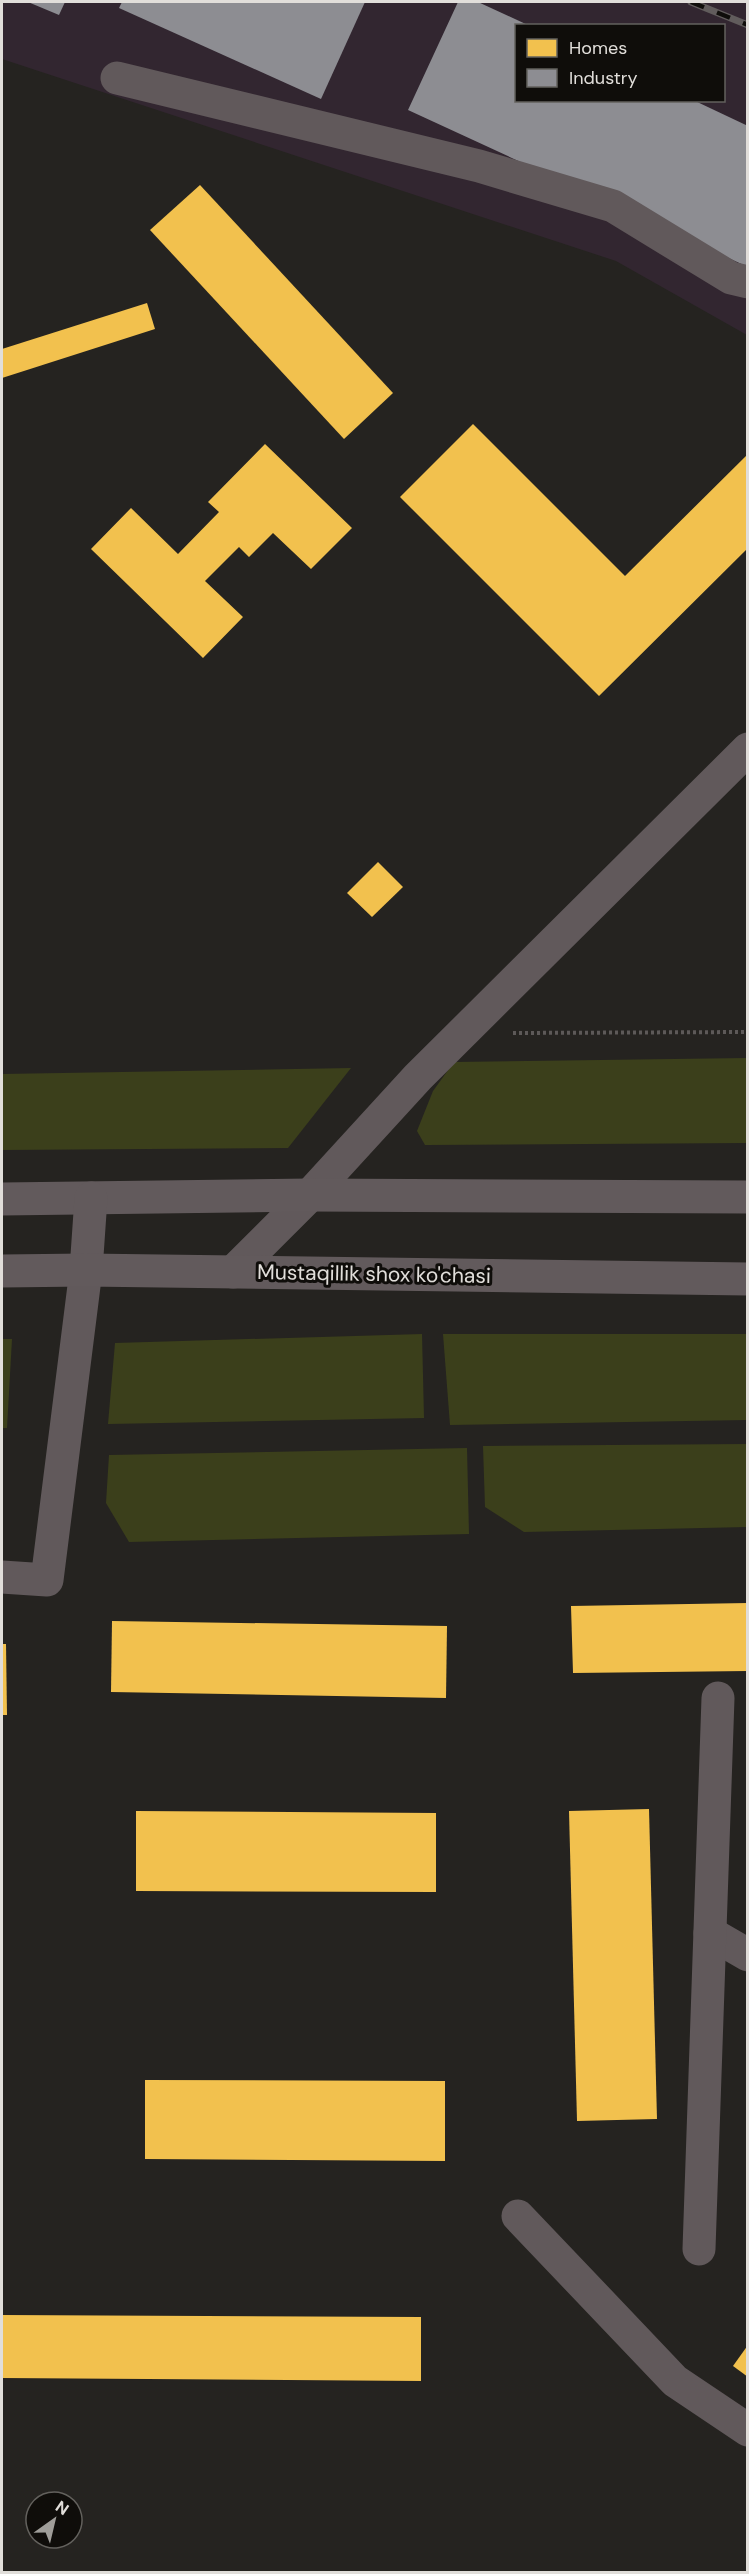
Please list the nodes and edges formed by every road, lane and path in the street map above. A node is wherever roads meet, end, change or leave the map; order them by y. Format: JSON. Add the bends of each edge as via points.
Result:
{"nodes":[{"id":1,"x":117,"y":78,"type":"dead end"},
{"id":2,"x":747,"y":282,"type":"edge"},
{"id":3,"x":747,"y":749,"type":"edge"},
{"id":4,"x":747,"y":1032,"type":"edge"},
{"id":5,"x":462,"y":1034,"type":"junction"},
{"id":6,"x":310,"y":1195,"type":"junction"},
{"id":7,"x":747,"y":1197,"type":"edge"},
{"id":8,"x":91,"y":1198,"type":"junction"},
{"id":9,"x":2,"y":1199,"type":"edge"},
{"id":10,"x":86,"y":1270,"type":"junction"},
{"id":11,"x":2,"y":1271,"type":"edge"},
{"id":12,"x":234,"y":1272,"type":"junction"},
{"id":13,"x":747,"y":1280,"type":"edge"},
{"id":14,"x":2,"y":1577,"type":"edge"},
{"id":15,"x":718,"y":1698,"type":"dead end"},
{"id":16,"x":710,"y":1933,"type":"junction"},
{"id":17,"x":747,"y":1955,"type":"edge"},
{"id":18,"x":518,"y":2216,"type":"dead end"},
{"id":19,"x":699,"y":2250,"type":"dead end"},
{"id":20,"x":747,"y":2430,"type":"edge"}],
"edges":[{"from":1,"to":2,"type":"street","via":[[479,166],[613,206],[731,278]]},
{"from":3,"to":5,"type":"street"},
{"from":4,"to":5,"type":"path"},
{"from":5,"to":6,"type":"street"},
{"from":6,"to":7,"type":"main road"},
{"from":6,"to":8,"type":"main road"},
{"from":6,"to":12,"type":"street"},
{"from":8,"to":9,"type":"main road"},
{"from":8,"to":10,"type":"main road"},
{"from":10,"to":11,"type":"main road","name":"Mustaqillik shox ko'chasi"},
{"from":10,"to":12,"type":"main road","name":"Mustaqillik shox ko'chasi"},
{"from":10,"to":14,"type":"street","via":[[47,1580]]},
{"from":12,"to":13,"type":"main road","name":"Mustaqillik shox ko'chasi"},
{"from":15,"to":16,"type":"street"},
{"from":16,"to":17,"type":"street"},
{"from":16,"to":19,"type":"street"},
{"from":18,"to":20,"type":"street","via":[[675,2381]]}]}
